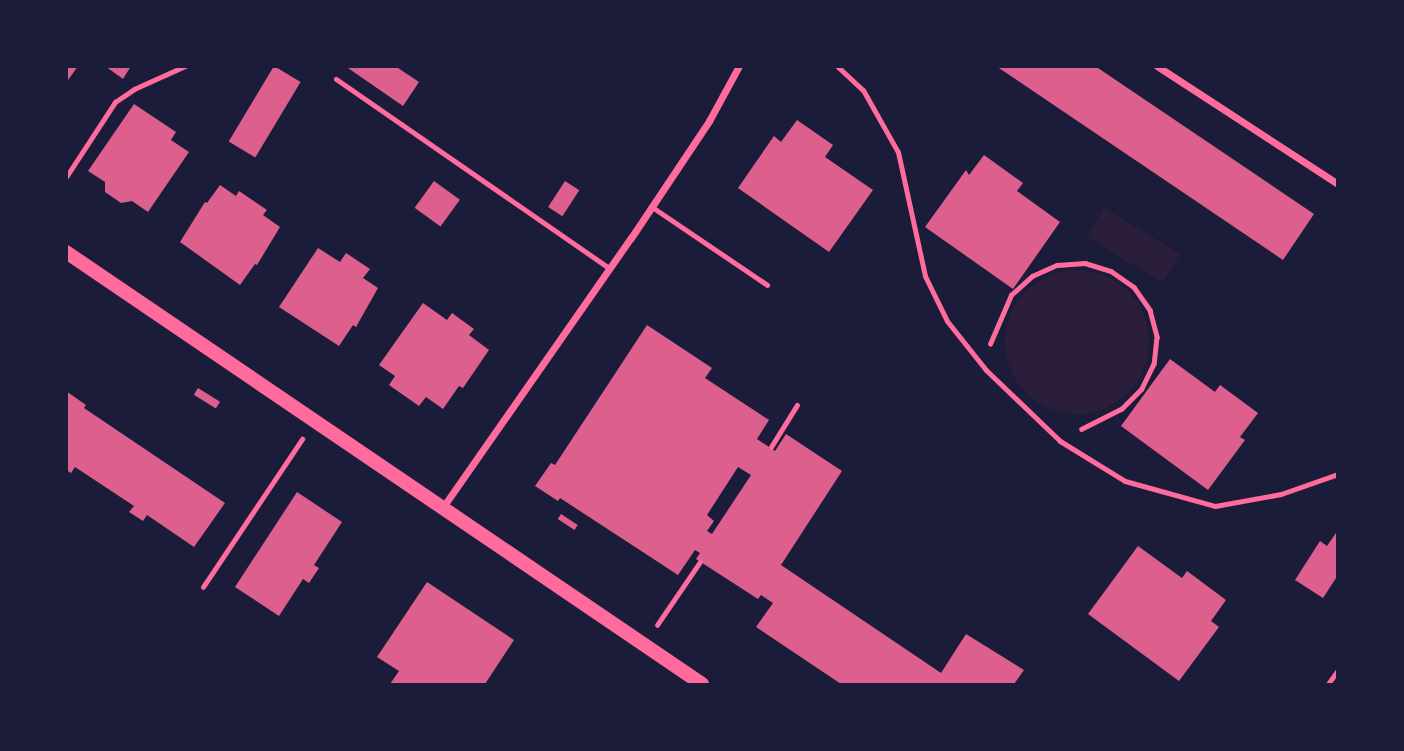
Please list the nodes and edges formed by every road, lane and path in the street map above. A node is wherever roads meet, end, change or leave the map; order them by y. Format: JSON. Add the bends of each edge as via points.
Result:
{"nodes":[{"id":1,"x":185,"y":66,"type":"edge"},
{"id":2,"x":739,"y":66,"type":"edge"},
{"id":3,"x":837,"y":66,"type":"edge"},
{"id":4,"x":1157,"y":66,"type":"edge"},
{"id":5,"x":336,"y":79,"type":"dead end"},
{"id":6,"x":66,"y":177,"type":"edge"},
{"id":7,"x":1338,"y":184,"type":"edge"},
{"id":8,"x":652,"y":207,"type":"junction"},
{"id":9,"x":66,"y":252,"type":"edge"},
{"id":10,"x":610,"y":269,"type":"junction"},
{"id":11,"x":767,"y":285,"type":"dead end"},
{"id":12,"x":982,"y":364,"type":"junction"},
{"id":13,"x":797,"y":405,"type":"dead end"},
{"id":14,"x":314,"y":421,"type":"junction"},
{"id":15,"x":1060,"y":440,"type":"junction"},
{"id":16,"x":771,"y":447,"type":"dead end"},
{"id":17,"x":1338,"y":474,"type":"edge"},
{"id":18,"x":442,"y":508,"type":"junction"},
{"id":19,"x":700,"y":562,"type":"dead end"},
{"id":20,"x":203,"y":587,"type":"dead end"},
{"id":21,"x":644,"y":645,"type":"junction"},
{"id":22,"x":1338,"y":670,"type":"edge"},
{"id":23,"x":702,"y":684,"type":"edge"},
{"id":24,"x":1328,"y":684,"type":"edge"}],
"edges":[{"from":1,"to":6,"type":"lane","via":[[114,102]]},
{"from":2,"to":8,"type":"street"},
{"from":3,"to":12,"type":"lane","via":[[863,90],[898,152],[925,276],[947,321]]},
{"from":4,"to":7,"type":"street"},
{"from":5,"to":10,"type":"lane"},
{"from":8,"to":10,"type":"street"},
{"from":8,"to":11,"type":"lane"},
{"from":9,"to":14,"type":"main road"},
{"from":10,"to":18,"type":"street"},
{"from":12,"to":15,"type":"lane"},
{"from":12,"to":15,"type":"path","via":[[1012,295],[1032,276],[1057,265],[1085,263],[1111,271],[1134,287],[1150,310],[1157,337],[1154,364],[1142,389],[1122,409]]},
{"from":13,"to":16,"type":"path"},
{"from":14,"to":18,"type":"main road"},
{"from":14,"to":20,"type":"path"},
{"from":15,"to":17,"type":"lane","via":[[1125,481],[1215,506],[1281,494]]},
{"from":18,"to":21,"type":"main road"},
{"from":19,"to":21,"type":"path"},
{"from":21,"to":23,"type":"main road"},
{"from":22,"to":24,"type":"path"}]}
